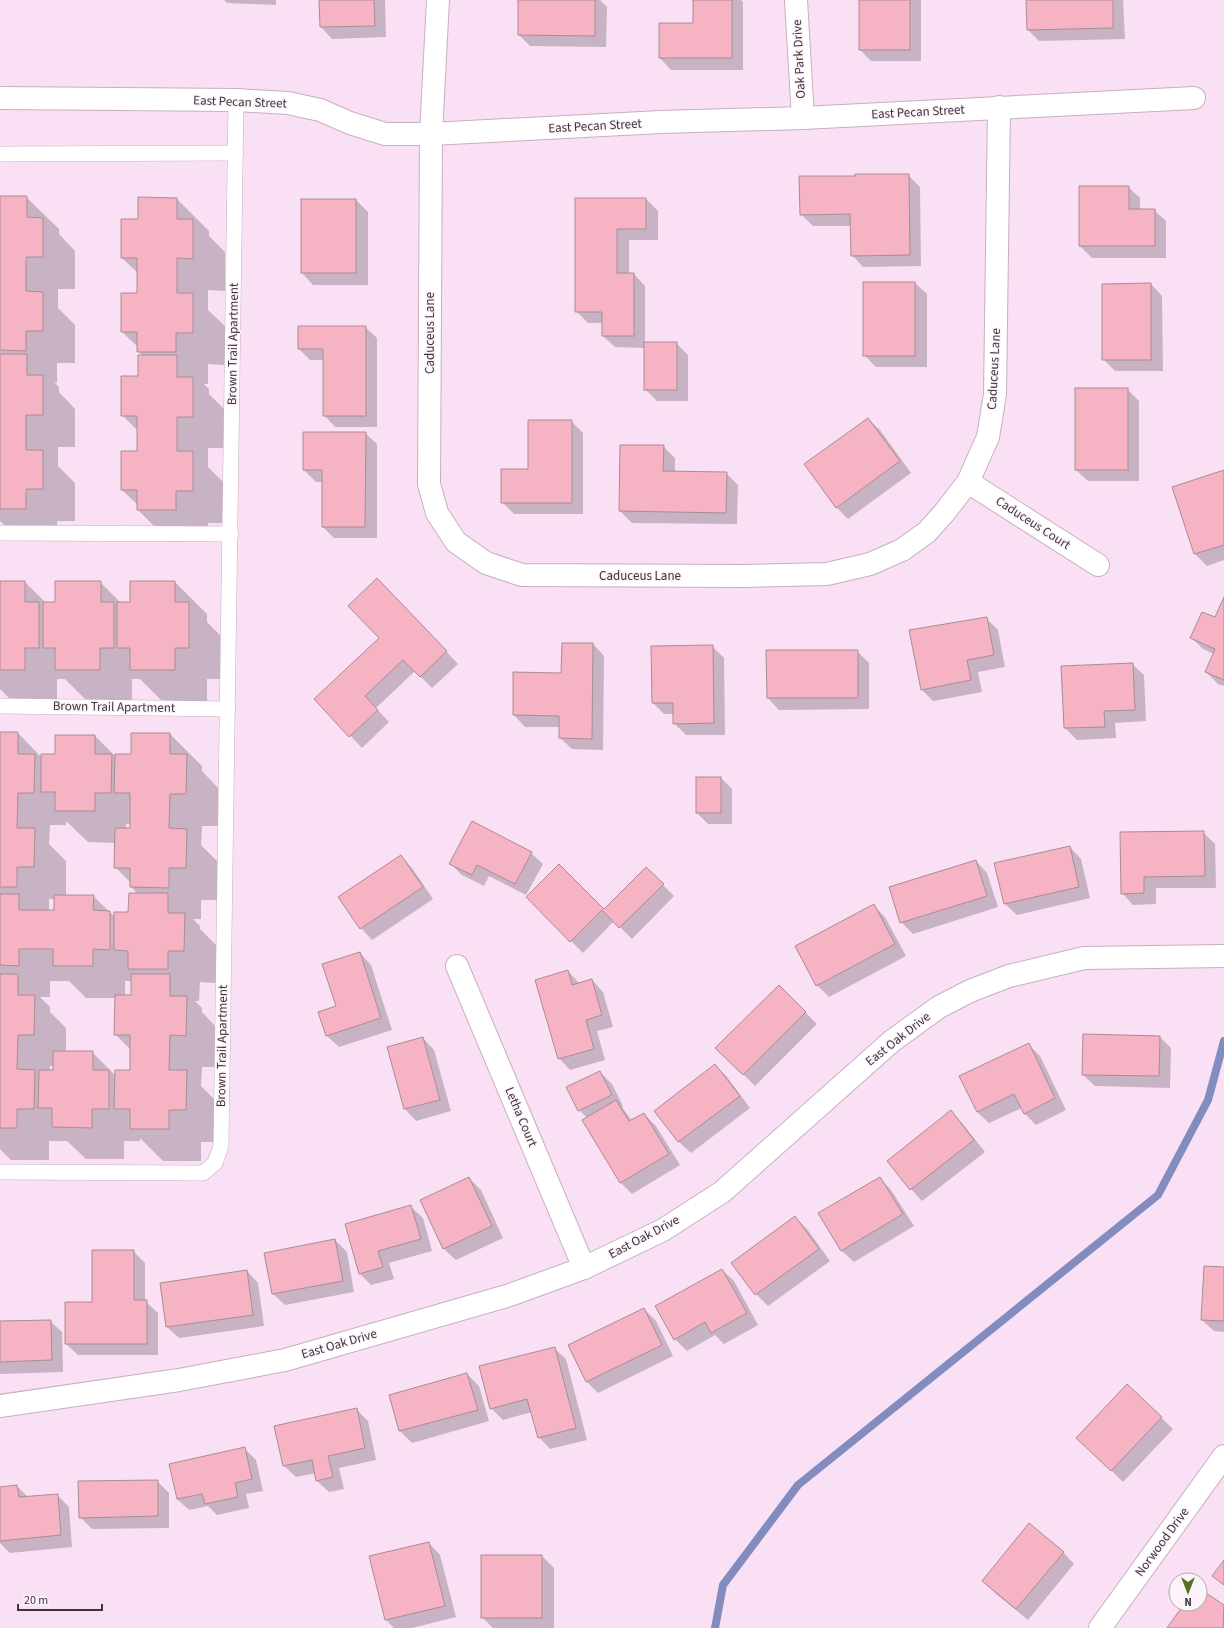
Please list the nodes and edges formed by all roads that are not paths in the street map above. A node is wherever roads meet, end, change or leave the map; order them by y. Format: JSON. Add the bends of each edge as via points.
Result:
{"nodes":[{"id":1,"x":438,"y":0,"type":"edge"},
{"id":2,"x":796,"y":0,"type":"edge"},
{"id":3,"x":0,"y":98,"type":"edge"},
{"id":4,"x":1194,"y":98,"type":"dead end"},
{"id":5,"x":236,"y":100,"type":"junction"},
{"id":6,"x":999,"y":107,"type":"junction"},
{"id":7,"x":803,"y":118,"type":"junction"},
{"id":8,"x":431,"y":134,"type":"junction"},
{"id":9,"x":236,"y":153,"type":"junction"},
{"id":10,"x":0,"y":154,"type":"edge"},
{"id":11,"x":968,"y":482,"type":"junction"},
{"id":12,"x":0,"y":533,"type":"edge"},
{"id":13,"x":231,"y":534,"type":"junction"},
{"id":14,"x":1098,"y":565,"type":"dead end"},
{"id":15,"x":0,"y":706,"type":"edge"},
{"id":16,"x":228,"y":710,"type":"junction"},
{"id":17,"x":1217,"y":955,"type":"edge"},
{"id":18,"x":457,"y":966,"type":"dead end"},
{"id":19,"x":0,"y":1172,"type":"edge"},
{"id":20,"x":584,"y":1268,"type":"junction"},
{"id":21,"x":0,"y":1406,"type":"edge"},
{"id":22,"x":1224,"y":1456,"type":"edge"},
{"id":23,"x":1100,"y":1628,"type":"edge"}],
"edges":[{"from":1,"to":8,"type":"street","name":"Caduceus Lane"},
{"from":2,"to":7,"type":"street","name":"Oak Park Drive"},
{"from":3,"to":5,"type":"street","name":"East Pecan Street"},
{"from":4,"to":6,"type":"street","name":"East Pecan Street"},
{"from":5,"to":8,"type":"street","name":"East Pecan Street","via":[[288,102],[320,110],[385,134]]},
{"from":5,"to":9,"type":"lane","name":"Brown Trail Apartment"},
{"from":6,"to":7,"type":"street","name":"East Pecan Street"},
{"from":6,"to":11,"type":"street","name":"Caduceus Lane","via":[[995,394],[988,437]]},
{"from":7,"to":8,"type":"street","name":"East Pecan Street","via":[[661,122]]},
{"from":8,"to":11,"type":"street","name":"Caduceus Lane","via":[[429,484],[437,513],[456,542],[486,563],[522,575],[827,574],[870,564],[902,550],[927,532]]},
{"from":9,"to":10,"type":"lane"},
{"from":9,"to":13,"type":"lane","name":"Brown Trail Apartment"},
{"from":11,"to":14,"type":"street","name":"Caduceus Court"},
{"from":12,"to":13,"type":"lane"},
{"from":13,"to":16,"type":"lane","name":"Brown Trail Apartment"},
{"from":15,"to":16,"type":"lane","name":"Brown Trail Apartment"},
{"from":16,"to":19,"type":"lane","name":"Brown Trail Apartment","via":[[221,1146],[215,1163],[203,1172]]},
{"from":17,"to":20,"type":"street","name":"East Oak Drive","via":[[1084,958],[1010,976],[970,991],[939,1007],[892,1041],[722,1192],[663,1230]]},
{"from":18,"to":20,"type":"street","name":"Letha Court"},
{"from":20,"to":21,"type":"street","name":"East Oak Drive","via":[[510,1296],[285,1360],[179,1380]]},
{"from":22,"to":23,"type":"street","name":"Norwood Drive"}]}
